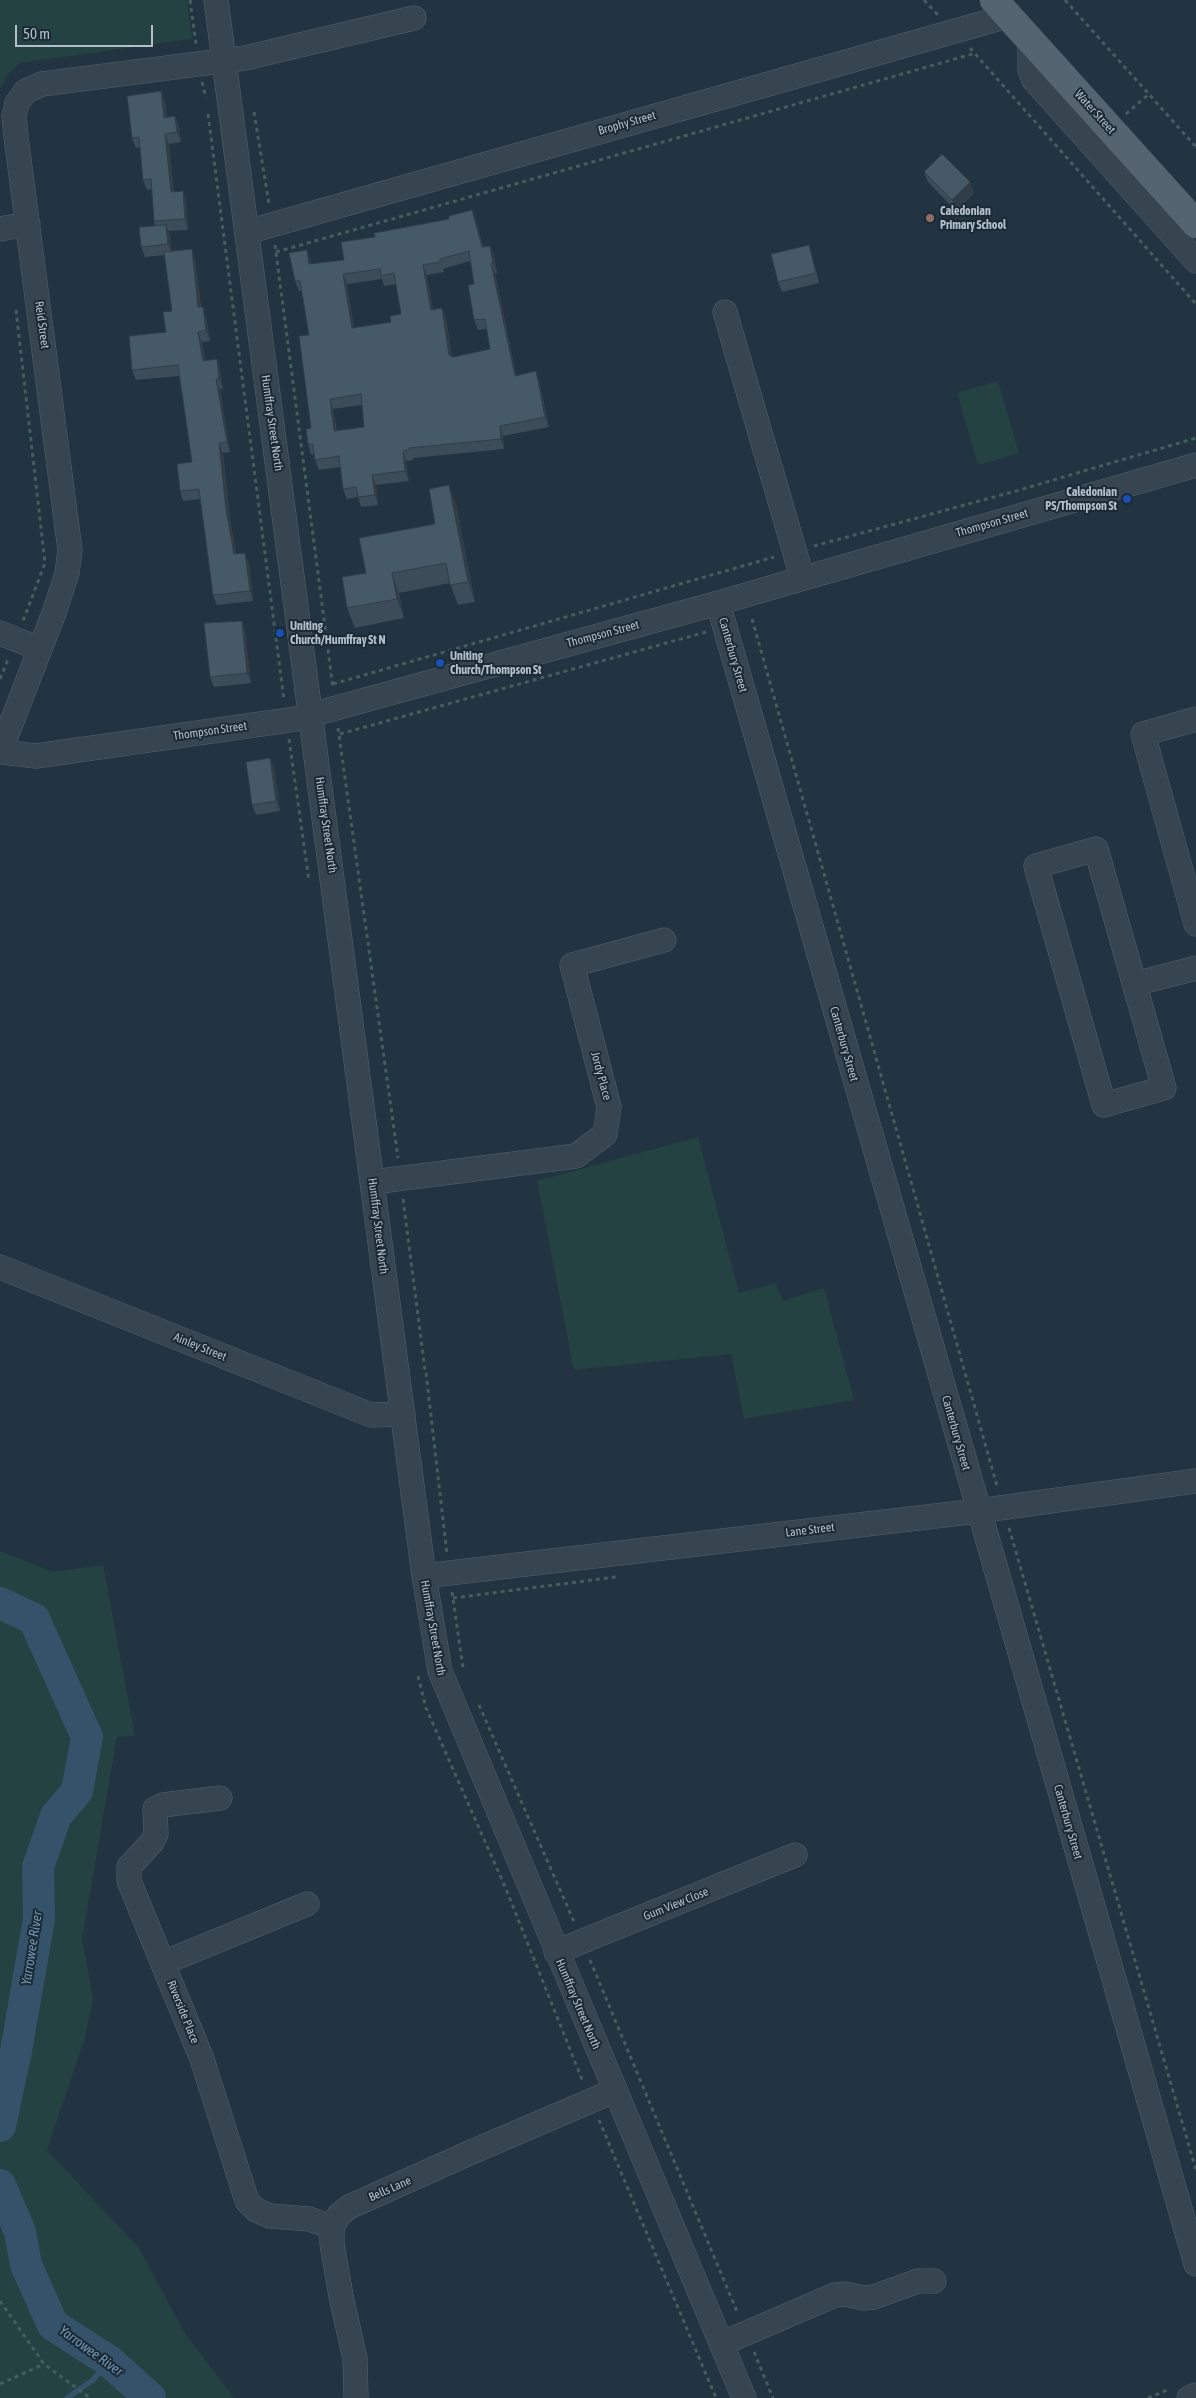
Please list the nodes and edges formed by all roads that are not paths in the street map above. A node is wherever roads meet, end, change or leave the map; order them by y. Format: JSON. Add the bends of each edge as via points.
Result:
{"nodes":[{"id":1,"x":216,"y":0,"type":"edge"},
{"id":2,"x":1001,"y":8,"type":"edge"},
{"id":3,"x":414,"y":18,"type":"dead end"},
{"id":4,"x":1030,"y":40,"type":"junction"},
{"id":5,"x":224,"y":59,"type":"junction"},
{"id":6,"x":28,"y":224,"type":"junction"},
{"id":7,"x":1196,"y":224,"type":"edge"},
{"id":8,"x":0,"y":229,"type":"edge"},
{"id":9,"x":247,"y":232,"type":"junction"},
{"id":10,"x":1196,"y":261,"type":"edge"},
{"id":11,"x":725,"y":312,"type":"dead end"},
{"id":12,"x":1196,"y":465,"type":"edge"},
{"id":13,"x":802,"y":577,"type":"junction"},
{"id":14,"x":718,"y":602,"type":"junction"},
{"id":15,"x":8,"y":636,"type":"edge"},
{"id":16,"x":40,"y":649,"type":"junction"},
{"id":17,"x":311,"y":715,"type":"junction"},
{"id":18,"x":1196,"y":719,"type":"edge"},
{"id":19,"x":0,"y":752,"type":"edge"},
{"id":20,"x":1196,"y":924,"type":"edge"},
{"id":21,"x":664,"y":940,"type":"dead end"},
{"id":22,"x":1196,"y":968,"type":"edge"},
{"id":23,"x":1134,"y":984,"type":"junction"},
{"id":24,"x":373,"y":1182,"type":"junction"},
{"id":25,"x":0,"y":1267,"type":"edge"},
{"id":26,"x":403,"y":1414,"type":"junction"},
{"id":27,"x":1196,"y":1481,"type":"edge"},
{"id":28,"x":978,"y":1511,"type":"junction"},
{"id":29,"x":424,"y":1576,"type":"junction"},
{"id":30,"x":220,"y":1798,"type":"dead end"},
{"id":31,"x":795,"y":1855,"type":"dead end"},
{"id":32,"x":307,"y":1904,"type":"dead end"},
{"id":33,"x":556,"y":1952,"type":"junction"},
{"id":34,"x":163,"y":1963,"type":"junction"},
{"id":35,"x":614,"y":2091,"type":"junction"},
{"id":36,"x":332,"y":2227,"type":"junction"},
{"id":37,"x":1196,"y":2264,"type":"edge"},
{"id":38,"x":934,"y":2281,"type":"dead end"},
{"id":39,"x":721,"y":2344,"type":"junction"},
{"id":40,"x":1196,"y":2395,"type":"edge"},
{"id":41,"x":356,"y":2397,"type":"edge"},
{"id":42,"x":744,"y":2398,"type":"edge"},
{"id":43,"x":1189,"y":2398,"type":"edge"}],
"edges":[{"from":1,"to":5,"type":"street","name":"Humffray Street North"},
{"from":2,"to":4,"type":"main road","name":"Water Street"},
{"from":2,"to":9,"type":"street","name":"Brophy Street"},
{"from":3,"to":5,"type":"street","name":"Reid Street","via":[[245,58]]},
{"from":4,"to":7,"type":"main road","name":"Water Street"},
{"from":4,"to":10,"type":"street","via":[[1030,70],[1034,80]]},
{"from":5,"to":6,"type":"street","name":"Reid Street","via":[[49,82],[26,91],[17,103],[14,120]]},
{"from":5,"to":9,"type":"street","name":"Humffray Street North"},
{"from":6,"to":8,"type":"street"},
{"from":6,"to":16,"type":"street","name":"Reid Street","via":[[70,550],[64,583]]},
{"from":9,"to":17,"type":"street","name":"Humffray Street North"},
{"from":11,"to":13,"type":"street"},
{"from":12,"to":13,"type":"street","name":"Thompson Street"},
{"from":13,"to":14,"type":"street","name":"Thompson Street"},
{"from":14,"to":17,"type":"street","name":"Thompson Street"},
{"from":14,"to":28,"type":"street","name":"Canterbury Street"},
{"from":15,"to":16,"type":"street"},
{"from":16,"to":19,"type":"street","name":"Reid Street"},
{"from":17,"to":19,"type":"street","name":"Thompson Street","via":[[36,756]]},
{"from":17,"to":24,"type":"street","name":"Humffray Street North"},
{"from":18,"to":20,"type":"street","via":[[1143,734]]},
{"from":21,"to":24,"type":"street","name":"Jordy Place","via":[[572,965],[609,1107],[605,1134],[576,1156]]},
{"from":22,"to":23,"type":"street"},
{"from":23,"to":23,"type":"street","via":[[1164,1088],[1104,1105],[1036,866],[1096,849]]},
{"from":24,"to":26,"type":"street","name":"Humffray Street North"},
{"from":25,"to":26,"type":"street","name":"Ainley Street","via":[[372,1415]]},
{"from":26,"to":29,"type":"street","name":"Humffray Street North"},
{"from":27,"to":28,"type":"street","name":"Lane Street"},
{"from":28,"to":29,"type":"street","name":"Lane Street"},
{"from":28,"to":37,"type":"street","name":"Canterbury Street"},
{"from":29,"to":33,"type":"street","name":"Humffray Street North","via":[[443,1683]]},
{"from":30,"to":34,"type":"street","name":"Riverside Place","via":[[158,1806],[154,1813],[156,1834],[129,1867],[129,1882]]},
{"from":31,"to":33,"type":"street","name":"Gum View Close"},
{"from":32,"to":34,"type":"street"},
{"from":33,"to":35,"type":"street","name":"Humffray Street North"},
{"from":34,"to":36,"type":"street","name":"Riverside Place","via":[[202,2059],[247,2201],[256,2210],[270,2216],[308,2219]]},
{"from":35,"to":36,"type":"street","name":"Bells Lane","via":[[349,2207]]},
{"from":35,"to":39,"type":"street","name":"Humffray Street North"},
{"from":36,"to":41,"type":"street","via":[[341,2296],[355,2359]]},
{"from":38,"to":39,"type":"street","via":[[918,2281],[874,2297],[834,2295]]},
{"from":39,"to":42,"type":"street","name":"Humffray Street North"},
{"from":40,"to":43,"type":"street"}]}
